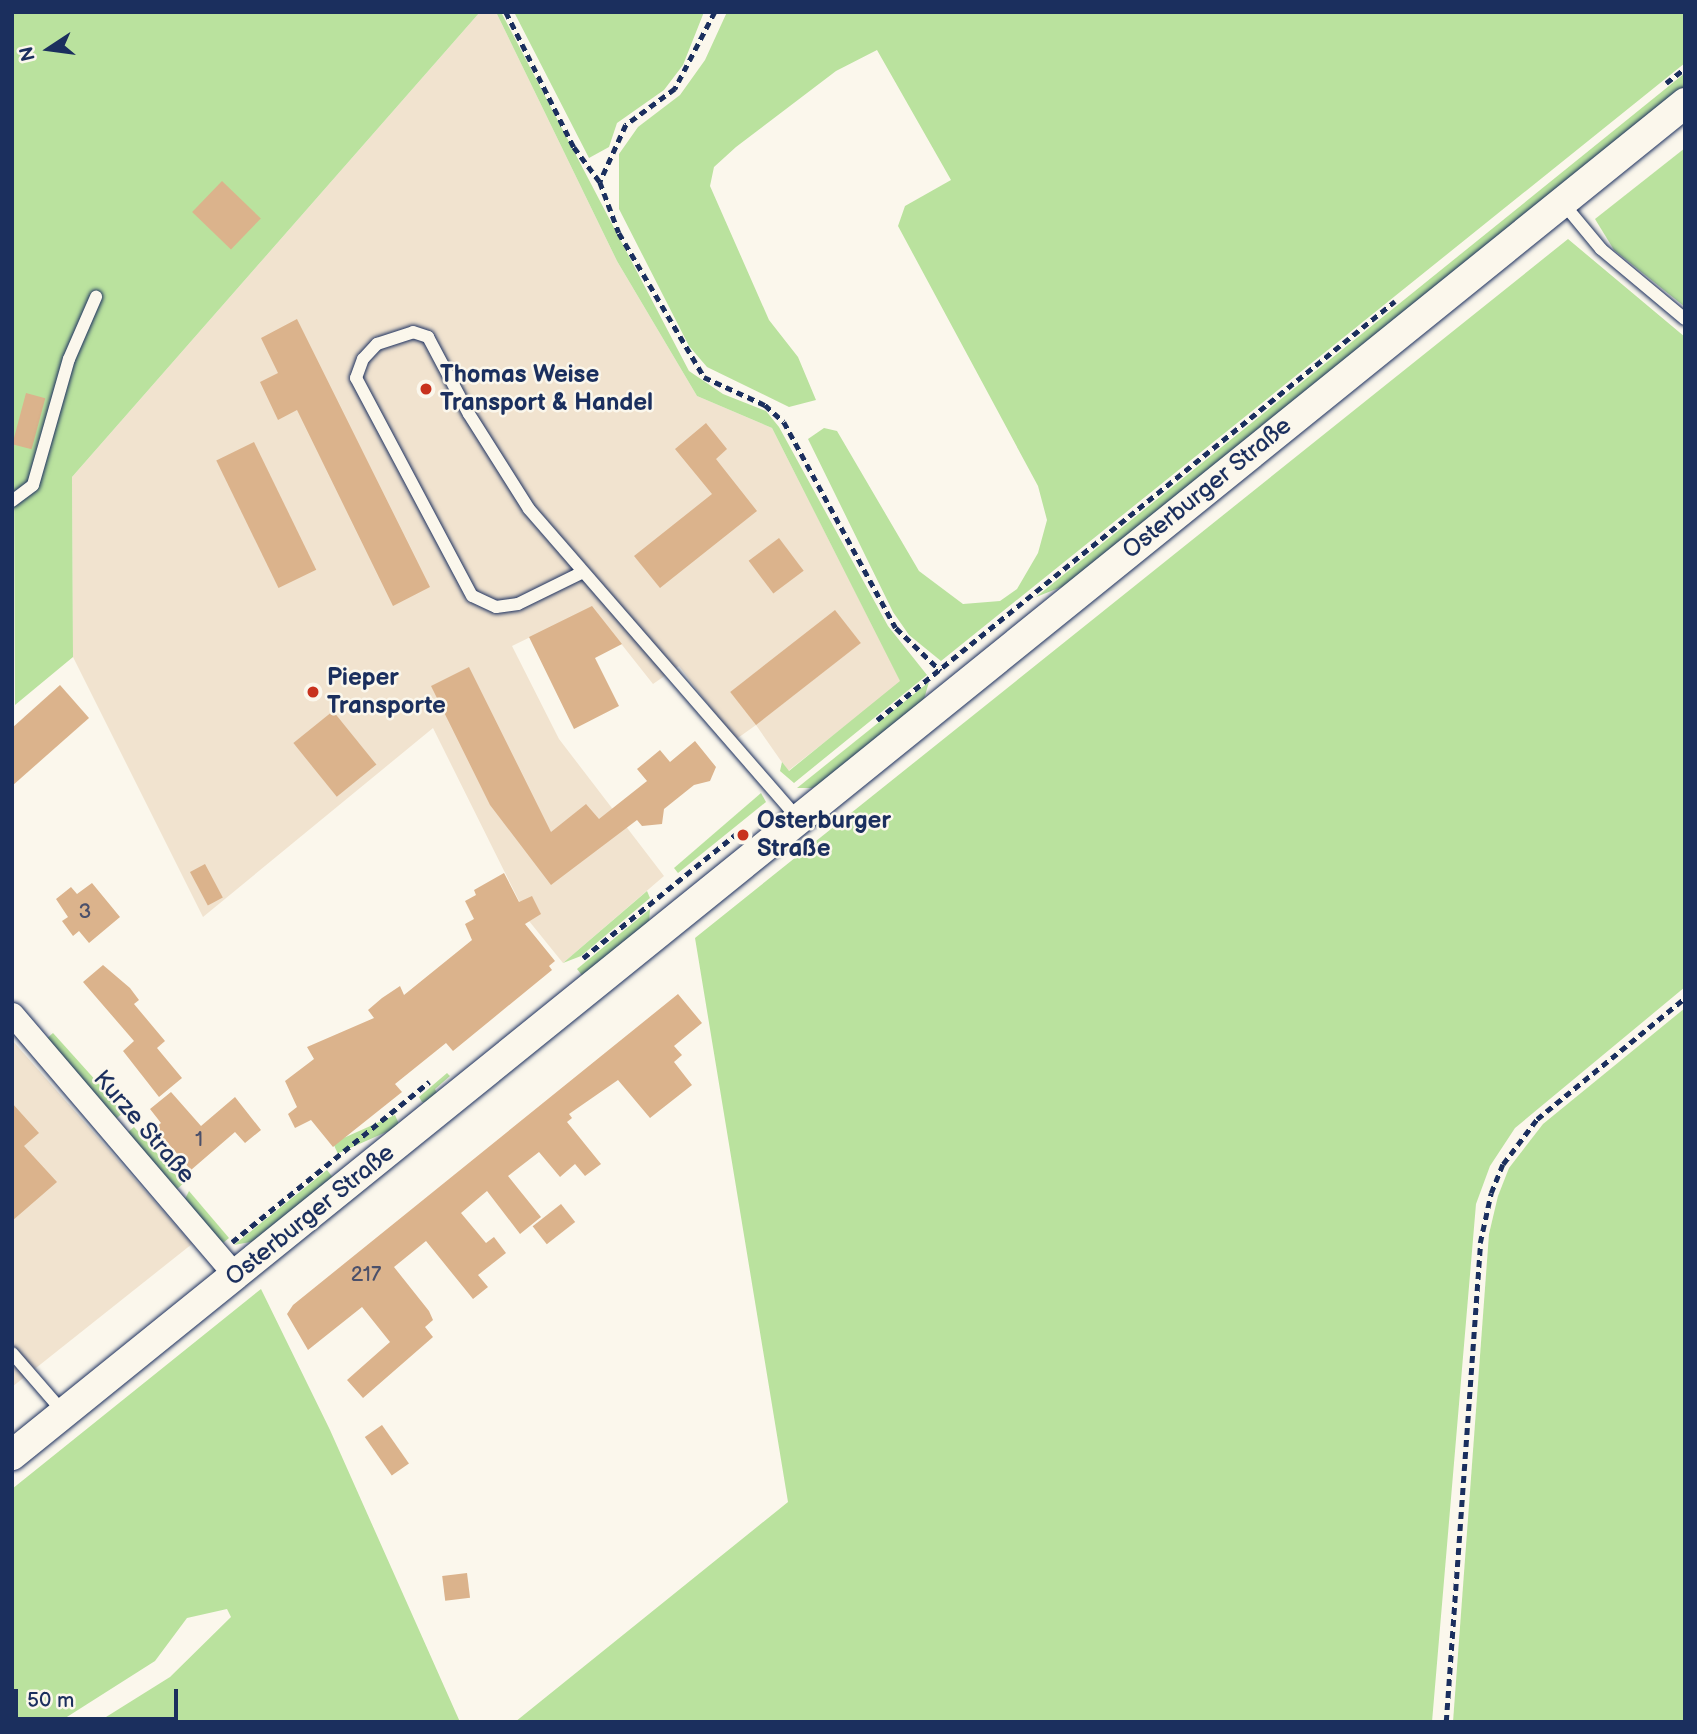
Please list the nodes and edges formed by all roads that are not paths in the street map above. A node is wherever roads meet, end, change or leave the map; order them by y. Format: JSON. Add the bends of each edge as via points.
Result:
{"nodes":[{"id":1,"x":1685,"y":103,"type":"edge"},
{"id":2,"x":1562,"y":202,"type":"junction"},
{"id":3,"x":96,"y":297,"type":"dead end"},
{"id":4,"x":1685,"y":319,"type":"edge"},
{"id":5,"x":12,"y":501,"type":"edge"},
{"id":6,"x":581,"y":573,"type":"junction"},
{"id":7,"x":797,"y":817,"type":"junction"},
{"id":8,"x":12,"y":1014,"type":"edge"},
{"id":9,"x":235,"y":1275,"type":"junction"},
{"id":10,"x":12,"y":1353,"type":"edge"},
{"id":11,"x":65,"y":1413,"type":"junction"},
{"id":12,"x":12,"y":1455,"type":"edge"}],
"edges":[{"from":1,"to":2,"type":"street","name":"Osterburger Straße"},
{"from":2,"to":4,"type":"lane","via":[[1601,249]]},
{"from":2,"to":7,"type":"street","name":"Osterburger Straße"},
{"from":3,"to":5,"type":"lane","via":[[69,359],[33,485]]},
{"from":6,"to":6,"type":"lane","via":[[518,604],[496,607],[472,596],[356,378],[363,359],[377,344],[413,332],[428,337],[502,467]]},
{"from":6,"to":7,"type":"lane"},
{"from":7,"to":9,"type":"street","name":"Osterburger Straße"},
{"from":8,"to":9,"type":"street","name":"Kurze Straße"},
{"from":9,"to":11,"type":"street","name":"Osterburger Straße"},
{"from":10,"to":11,"type":"lane"},
{"from":11,"to":12,"type":"street","name":"Osterburger Straße"}]}
